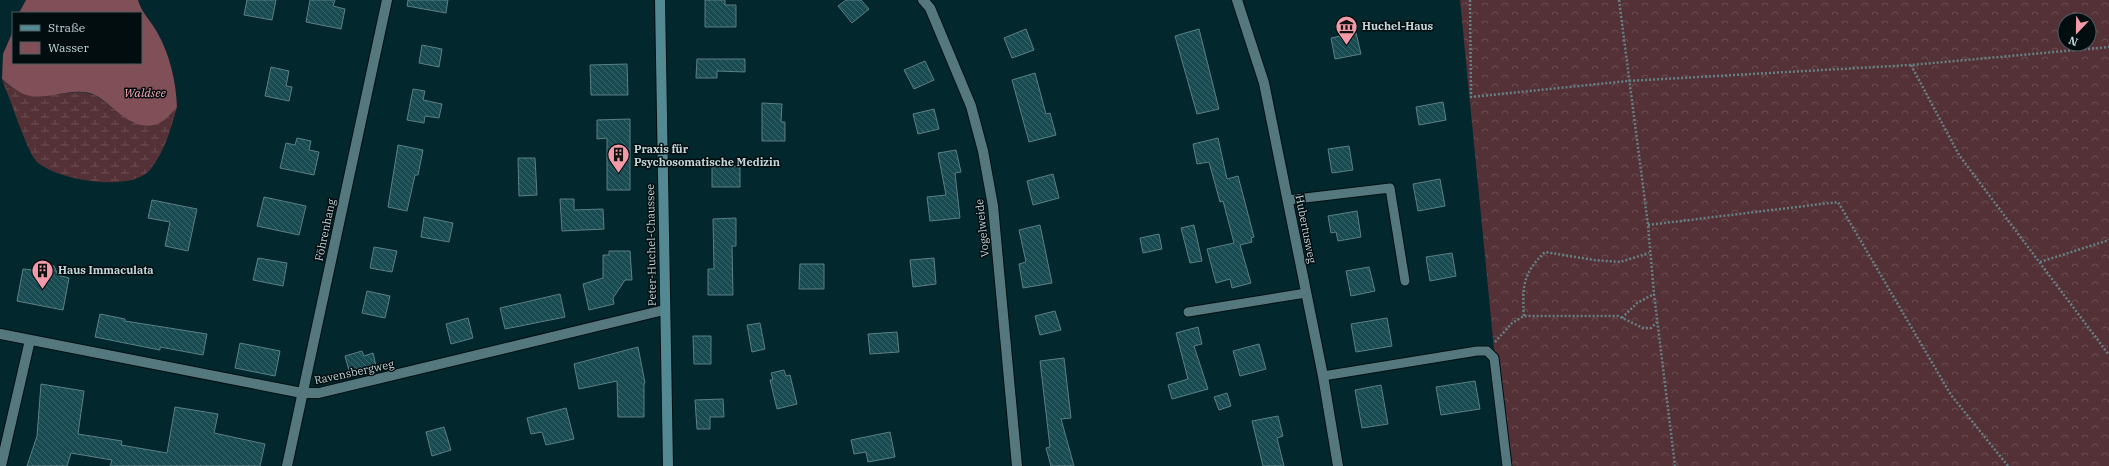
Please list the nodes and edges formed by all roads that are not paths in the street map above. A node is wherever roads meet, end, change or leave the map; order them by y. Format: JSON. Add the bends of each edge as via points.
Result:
{"nodes":[{"id":1,"x":387,"y":0,"type":"edge"},
{"id":2,"x":660,"y":0,"type":"edge"},
{"id":3,"x":924,"y":0,"type":"edge"},
{"id":4,"x":1237,"y":0,"type":"edge"},
{"id":5,"x":1288,"y":200,"type":"junction"},
{"id":6,"x":1405,"y":281,"type":"dead end"},
{"id":7,"x":1306,"y":292,"type":"junction"},
{"id":8,"x":664,"y":310,"type":"junction"},
{"id":9,"x":1188,"y":312,"type":"dead end"},
{"id":10,"x":0,"y":334,"type":"edge"},
{"id":11,"x":30,"y":340,"type":"junction"},
{"id":12,"x":1323,"y":376,"type":"junction"},
{"id":13,"x":302,"y":393,"type":"junction"},
{"id":14,"x":1,"y":466,"type":"edge"},
{"id":15,"x":287,"y":466,"type":"edge"},
{"id":16,"x":668,"y":466,"type":"edge"},
{"id":17,"x":1017,"y":466,"type":"edge"},
{"id":18,"x":1338,"y":466,"type":"edge"},
{"id":19,"x":1507,"y":466,"type":"edge"}],
"edges":[{"from":1,"to":13,"type":"street","name":"Föhrenhang"},
{"from":2,"to":8,"type":"street","name":"Peter-Huchel-Chaussee"},
{"from":3,"to":17,"type":"street","name":"Vogelweide","via":[[930,8],[971,106],[983,151],[993,206]]},
{"from":4,"to":5,"type":"street","name":"Hubertusweg","via":[[1264,83]]},
{"from":5,"to":6,"type":"lane","via":[[1390,188]]},
{"from":5,"to":7,"type":"street","name":"Hubertusweg"},
{"from":7,"to":9,"type":"lane"},
{"from":7,"to":12,"type":"street","name":"Hubertusweg"},
{"from":8,"to":13,"type":"street","name":"Ravensbergweg","via":[[319,394]]},
{"from":8,"to":16,"type":"street","name":"Peter-Huchel-Chaussee"},
{"from":10,"to":11,"type":"street","name":"Ravensbergweg"},
{"from":11,"to":13,"type":"street","name":"Ravensbergweg"},
{"from":11,"to":14,"type":"street"},
{"from":12,"to":18,"type":"street","name":"Hubertusweg"},
{"from":12,"to":19,"type":"lane","via":[[1487,351],[1494,358]]},
{"from":13,"to":15,"type":"street","name":"Föhrenhang"}]}
